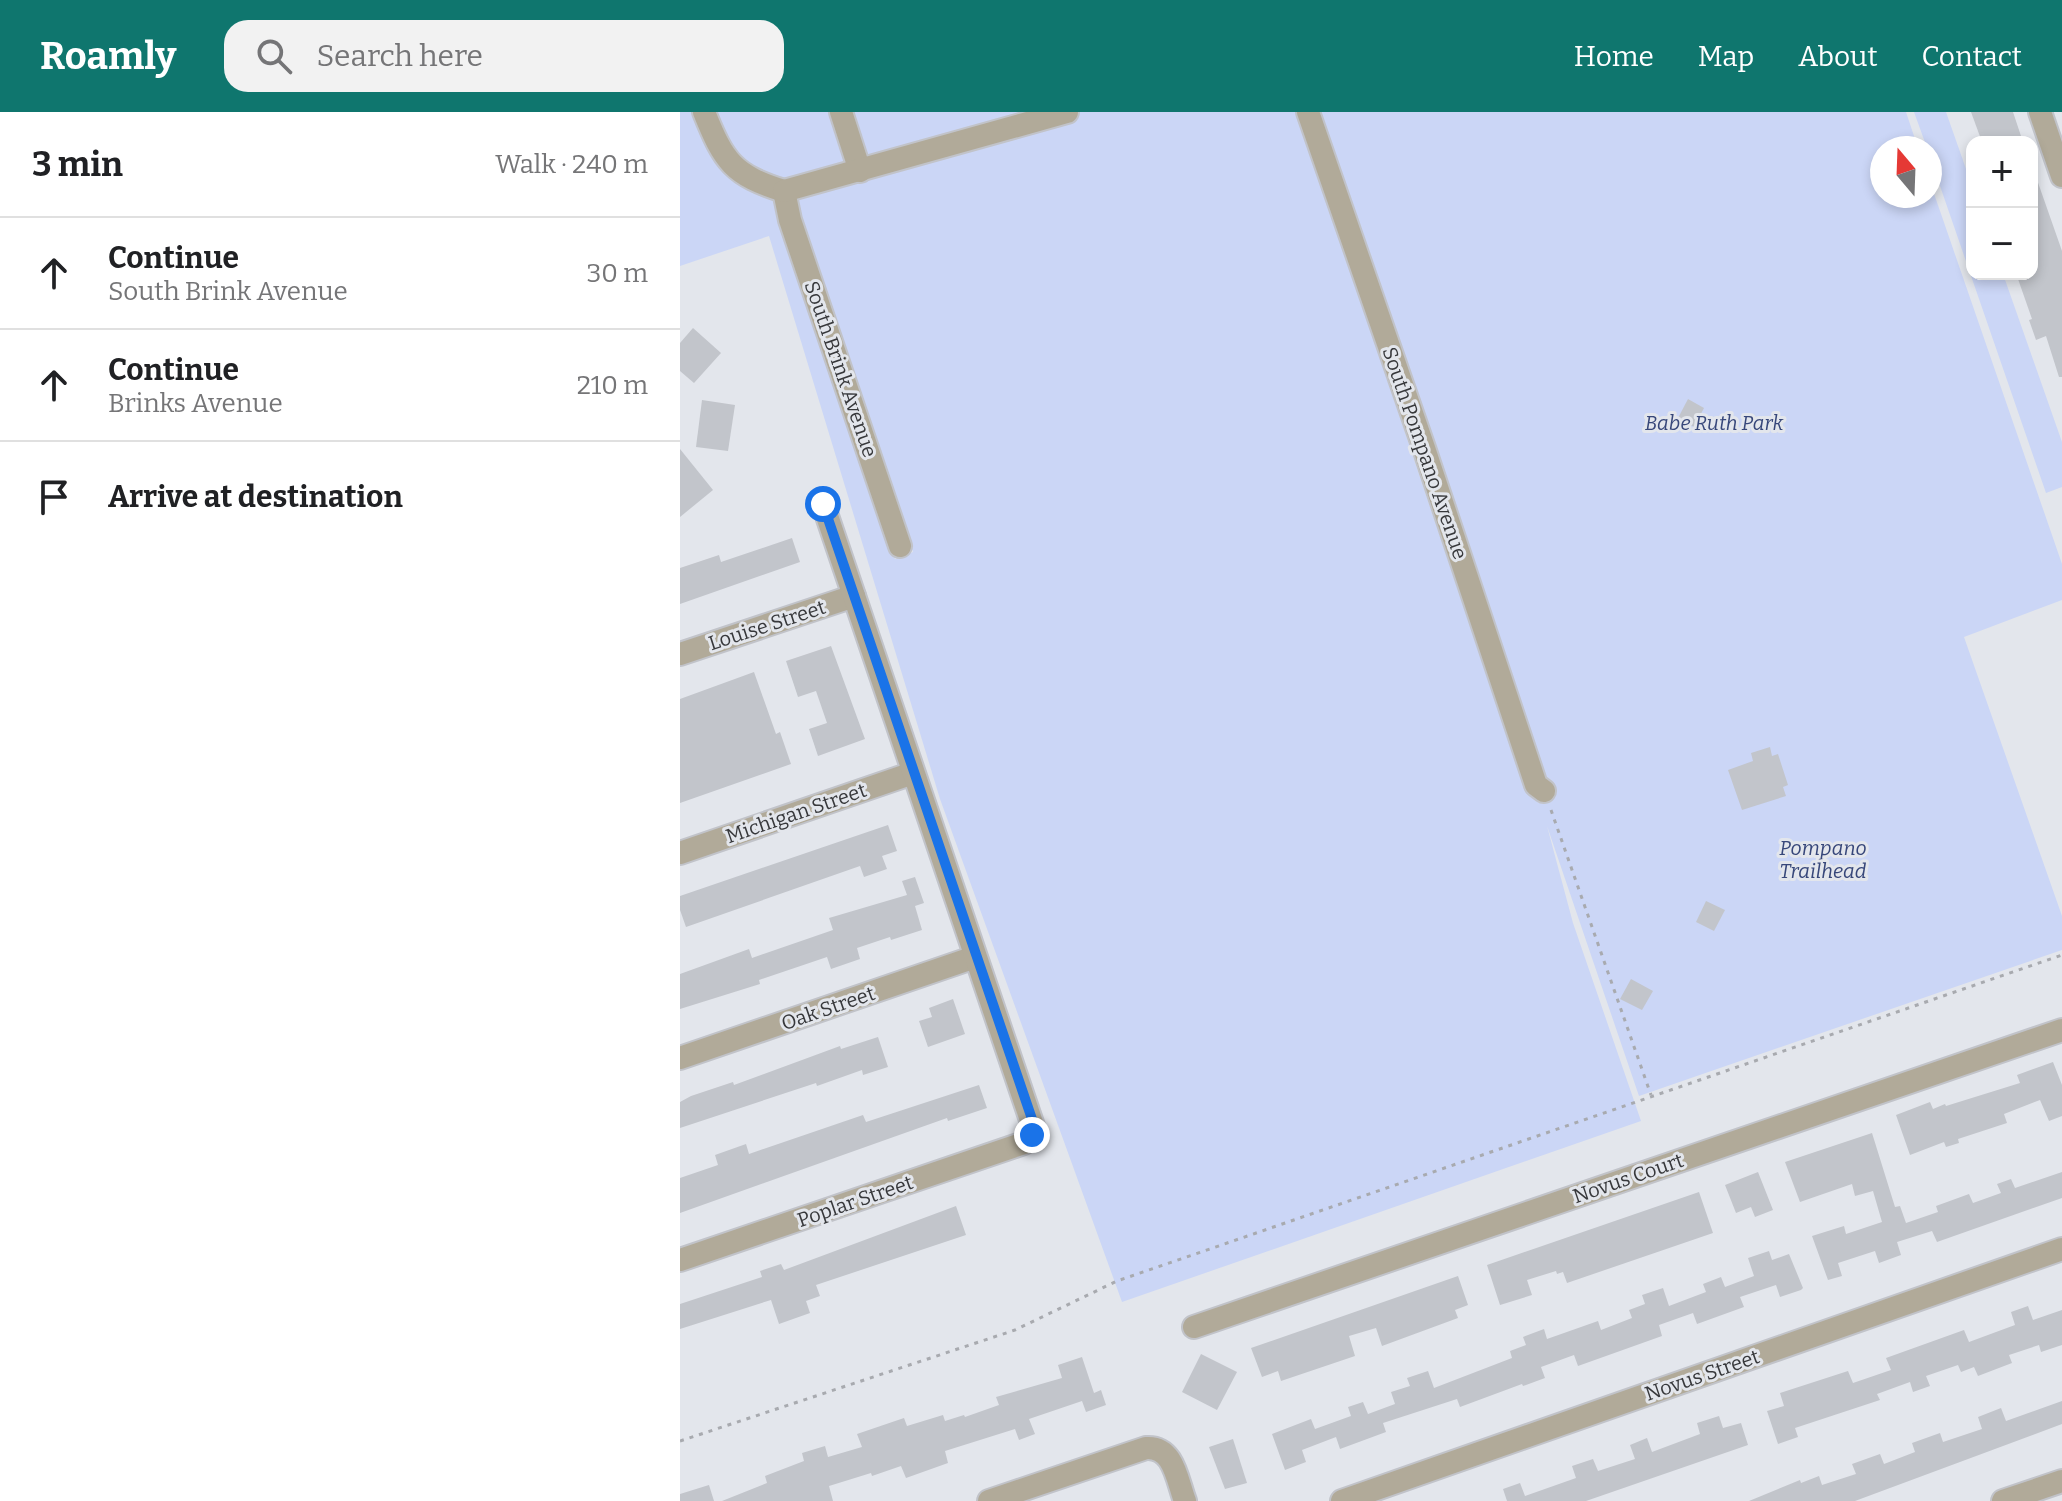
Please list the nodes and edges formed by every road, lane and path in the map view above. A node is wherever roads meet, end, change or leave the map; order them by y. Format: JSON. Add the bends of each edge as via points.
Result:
{"nodes":[{"id":1,"x":704,"y":112,"type":"edge"},
{"id":2,"x":841,"y":112,"type":"edge"},
{"id":3,"x":1067,"y":112,"type":"edge"},
{"id":4,"x":1308,"y":112,"type":"edge"},
{"id":5,"x":2040,"y":112,"type":"edge"},
{"id":6,"x":860,"y":171,"type":"junction"},
{"id":7,"x":2062,"y":176,"type":"edge"},
{"id":8,"x":784,"y":191,"type":"junction"},
{"id":9,"x":823,"y":504,"type":"dead end"},
{"id":10,"x":900,"y":546,"type":"dead end"},
{"id":11,"x":854,"y":596,"type":"junction"},
{"id":12,"x":680,"y":654,"type":"edge"},
{"id":13,"x":913,"y":773,"type":"junction"},
{"id":14,"x":1544,"y":791,"type":"joint"},
{"id":15,"x":680,"y":853,"type":"edge"},
{"id":16,"x":2062,"y":955,"type":"edge"},
{"id":17,"x":975,"y":957,"type":"junction"},
{"id":18,"x":2062,"y":1030,"type":"edge"},
{"id":19,"x":680,"y":1058,"type":"edge"},
{"id":20,"x":1651,"y":1095,"type":"junction"},
{"id":21,"x":2062,"y":1249,"type":"edge"},
{"id":22,"x":680,"y":1260,"type":"edge"},
{"id":23,"x":1194,"y":1327,"type":"dead end"},
{"id":24,"x":680,"y":1441,"type":"edge"},
{"id":25,"x":2062,"y":1481,"type":"edge"},
{"id":26,"x":989,"y":1501,"type":"edge"},
{"id":27,"x":1185,"y":1501,"type":"edge"},
{"id":28,"x":1342,"y":1501,"type":"edge"},
{"id":29,"x":2003,"y":1501,"type":"edge"}],
"edges":[{"from":1,"to":8,"type":"street","via":[[735,168],[755,182]]},
{"from":2,"to":6,"type":"street"},
{"from":3,"to":6,"type":"street"},
{"from":4,"to":14,"type":"street","name":"South Pompano Avenue","via":[[1536,785]]},
{"from":5,"to":7,"type":"street"},
{"from":6,"to":8,"type":"street"},
{"from":8,"to":10,"type":"street","name":"South Brink Avenue"},
{"from":9,"to":11,"type":"street"},
{"from":11,"to":12,"type":"street","name":"Louise Street"},
{"from":11,"to":13,"type":"street"},
{"from":13,"to":15,"type":"street","name":"Michigan Street"},
{"from":13,"to":17,"type":"street"},
{"from":14,"to":20,"type":"path"},
{"from":16,"to":20,"type":"path"},
{"from":17,"to":19,"type":"street","name":"Oak Street"},
{"from":17,"to":22,"type":"street","name":"Poplar Street","via":[[1032,1119],[1028,1140]]},
{"from":18,"to":23,"type":"street","name":"Novus Court"},
{"from":20,"to":24,"type":"path","via":[[1117,1281],[1015,1330]]},
{"from":21,"to":28,"type":"street","name":"Novus Street"},
{"from":25,"to":29,"type":"street"},
{"from":26,"to":27,"type":"street","via":[[1156,1447],[1171,1461]]}]}
